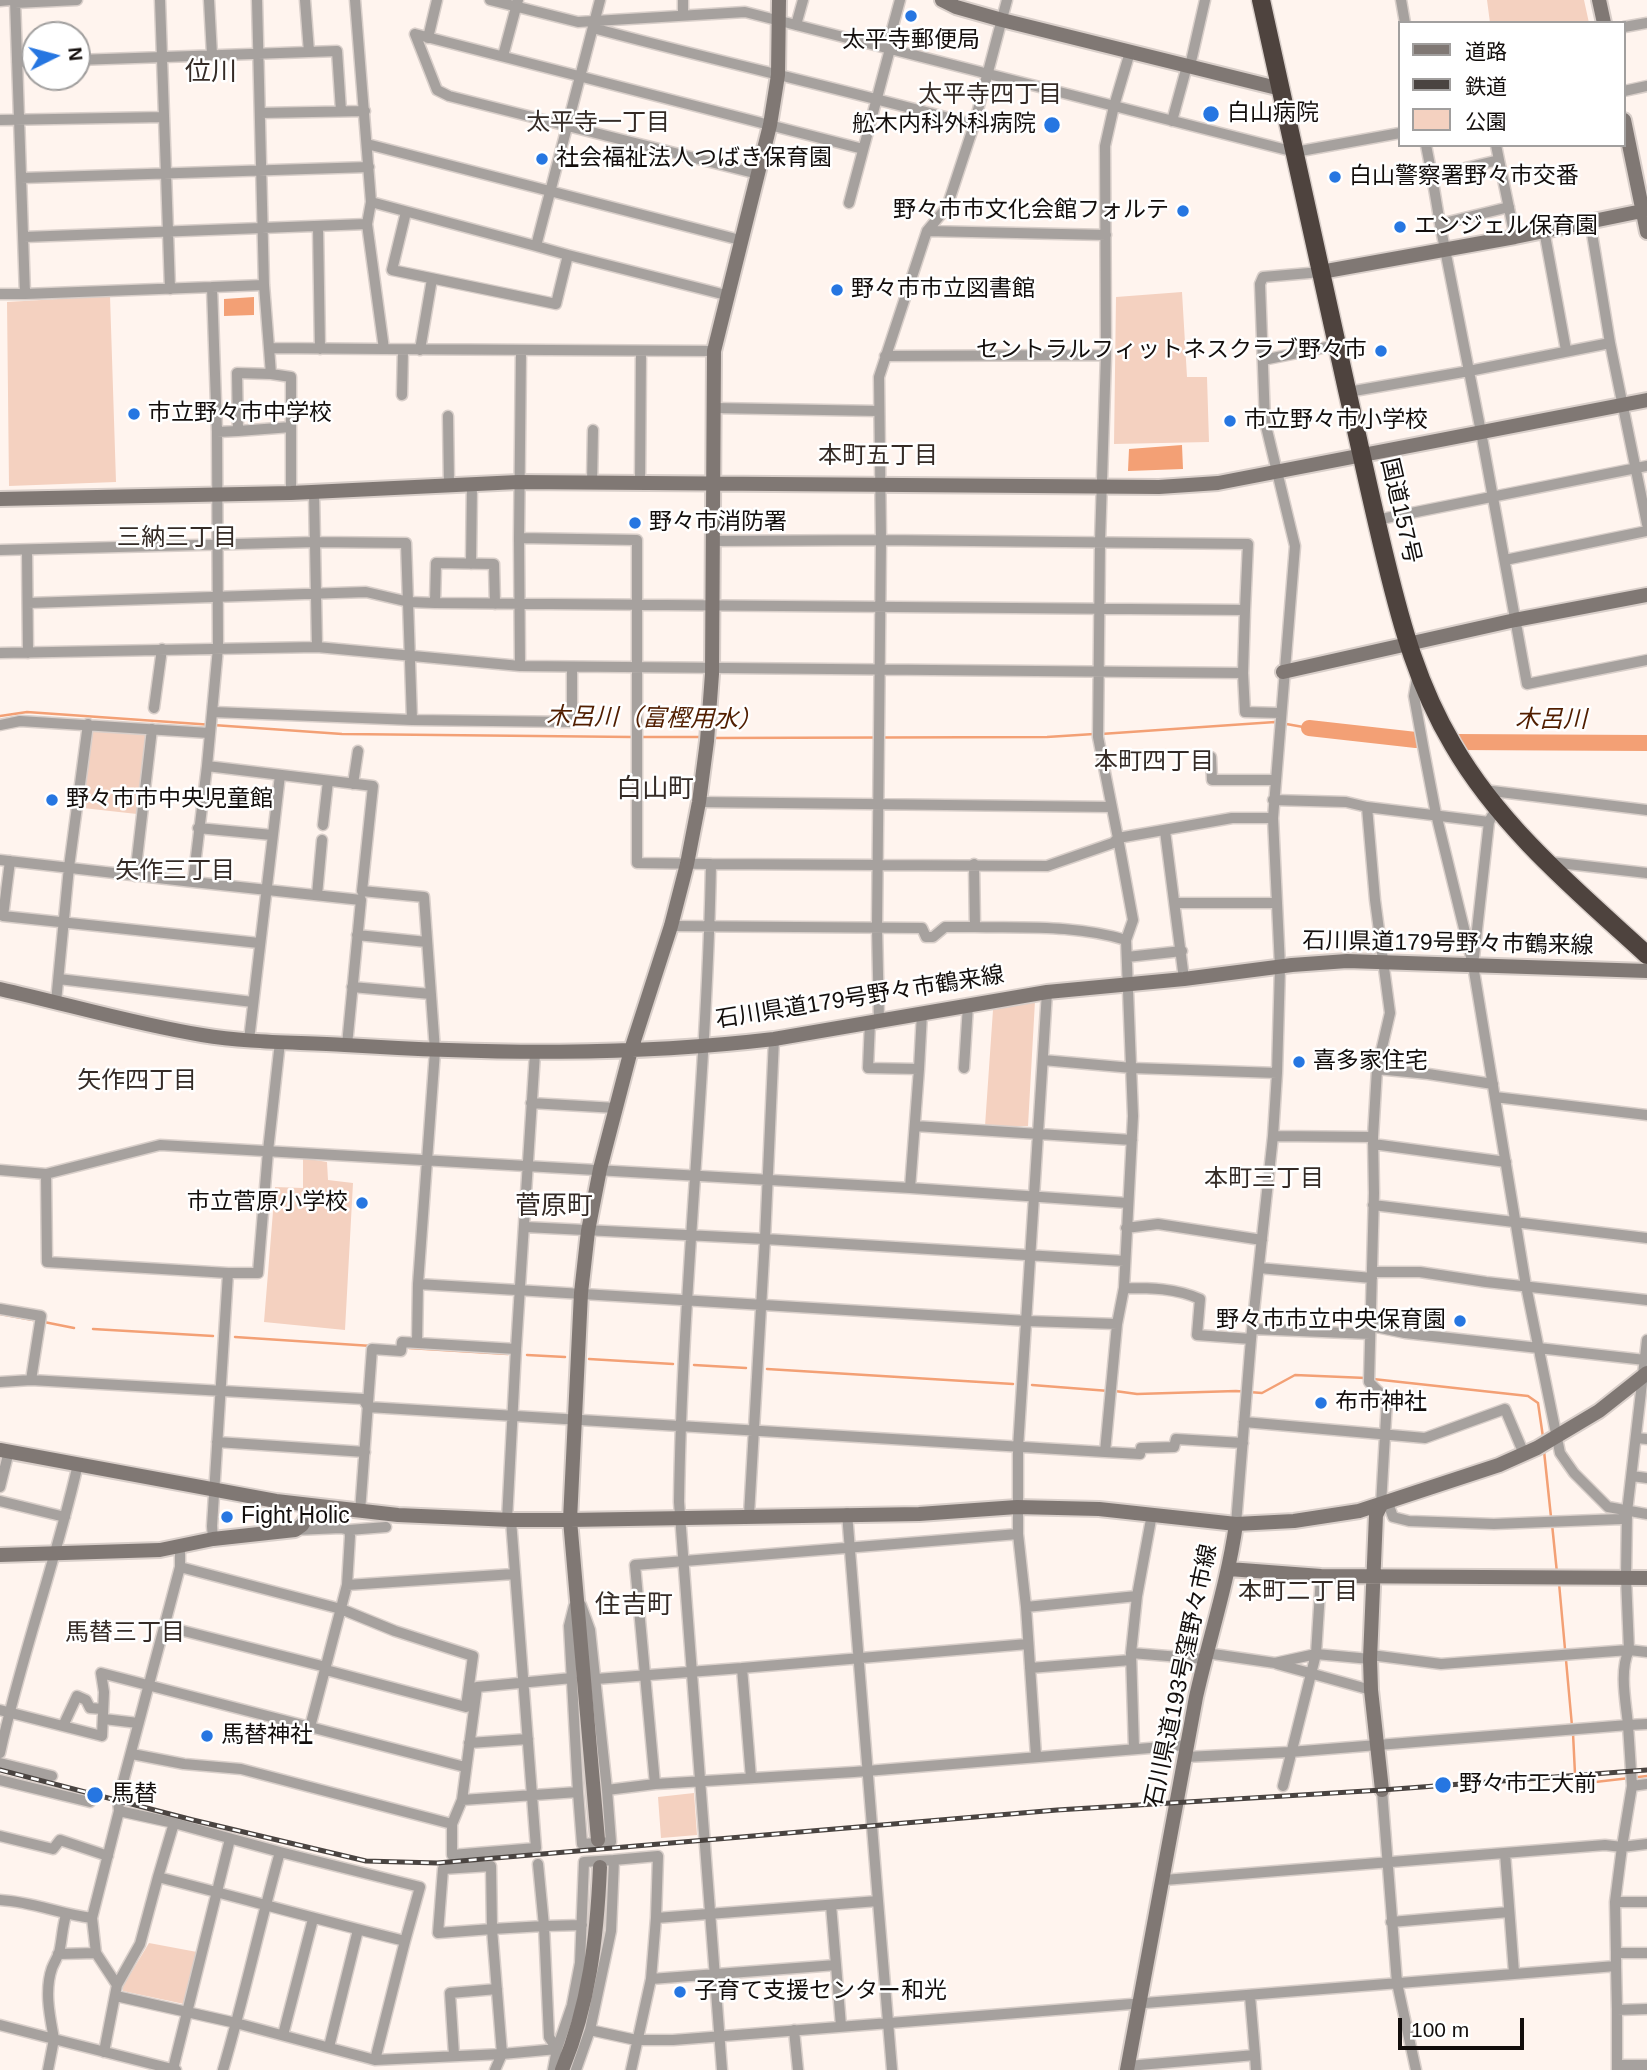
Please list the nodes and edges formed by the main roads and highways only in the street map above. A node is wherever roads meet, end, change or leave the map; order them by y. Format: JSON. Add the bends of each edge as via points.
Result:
{"nodes":[{"id":1,"x":1261,"y":0,"type":"edge"},
{"id":2,"x":1647,"y":955,"type":"edge"}],
"edges":[{"from":1,"to":2,"type":"highway","name":"国道157号","via":[[1376,520],[1417,675],[1492,816]]}]}
